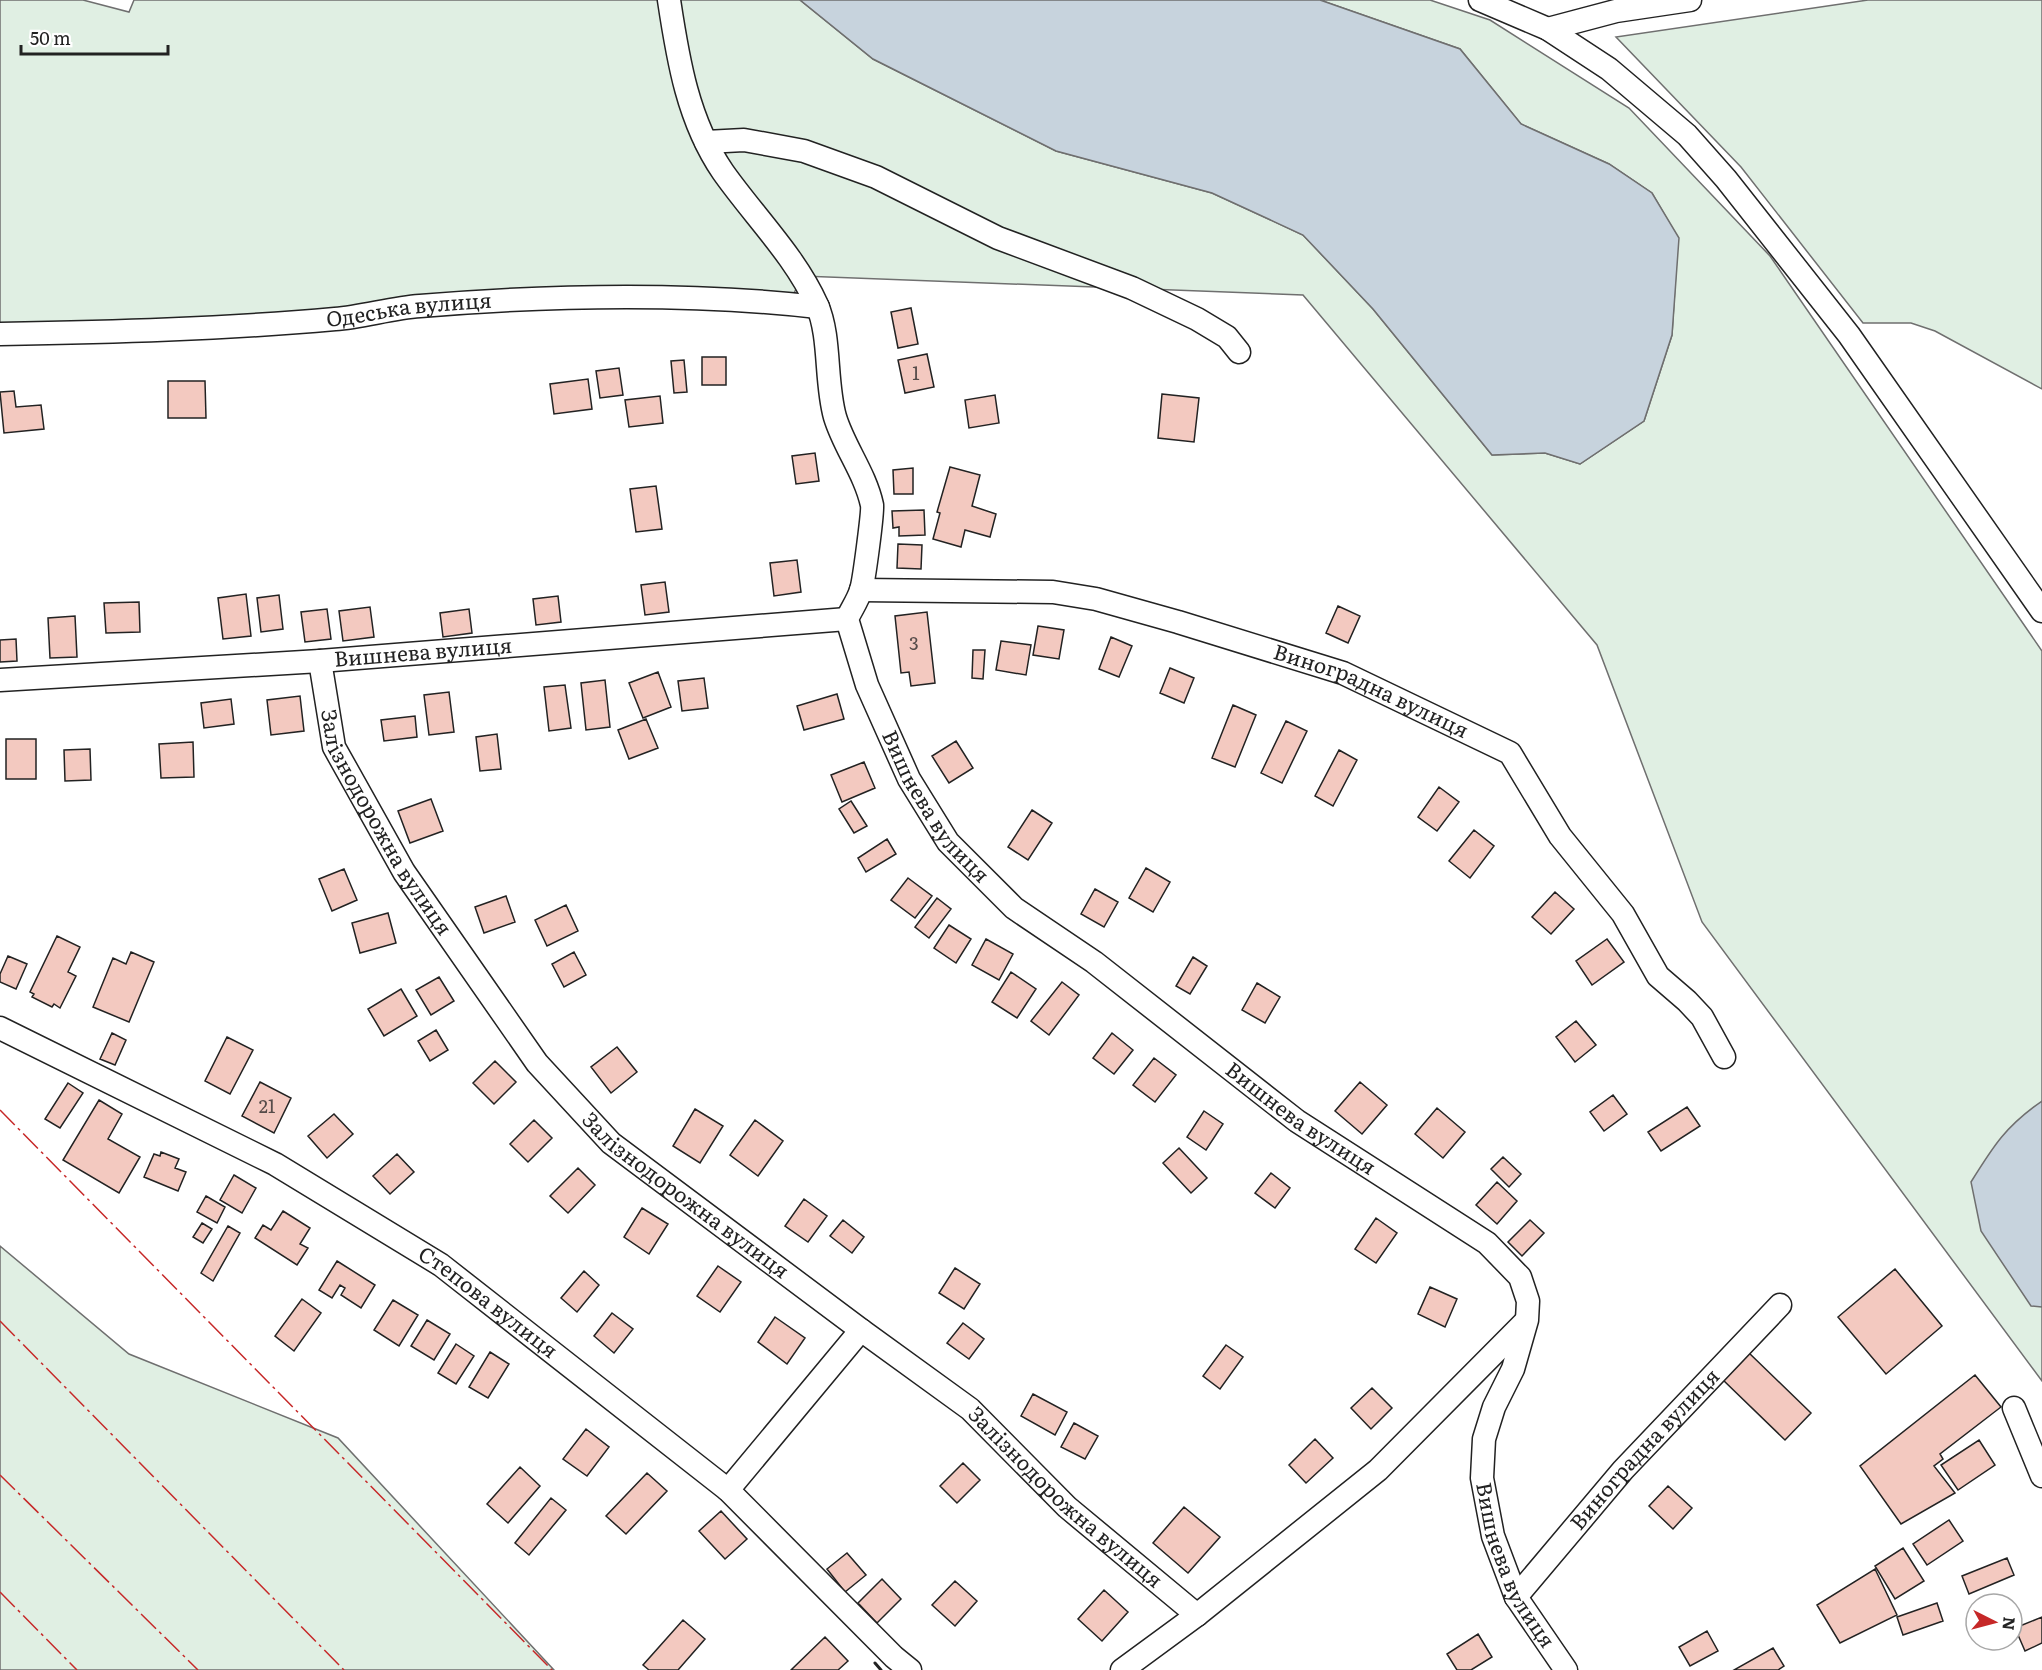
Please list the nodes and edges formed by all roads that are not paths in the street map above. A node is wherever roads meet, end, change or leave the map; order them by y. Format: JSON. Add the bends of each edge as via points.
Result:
{"nodes":[{"id":1,"x":669,"y":0,"type":"edge"},
{"id":2,"x":1480,"y":0,"type":"edge"},
{"id":3,"x":1690,"y":0,"type":"edge"},
{"id":4,"x":1525,"y":9,"type":"edge"},
{"id":5,"x":1548,"y":29,"type":"junction"},
{"id":6,"x":706,"y":142,"type":"junction"},
{"id":7,"x":818,"y":307,"type":"junction"},
{"id":8,"x":0,"y":334,"type":"edge"},
{"id":9,"x":1239,"y":352,"type":"dead end"},
{"id":10,"x":861,"y":590,"type":"junction"},
{"id":11,"x":2042,"y":611,"type":"edge"},
{"id":12,"x":847,"y":619,"type":"junction"},
{"id":13,"x":320,"y":661,"type":"junction"},
{"id":14,"x":0,"y":680,"type":"edge"},
{"id":15,"x":0,"y":1028,"type":"edge"},
{"id":16,"x":1724,"y":1057,"type":"dead end"},
{"id":17,"x":1780,"y":1305,"type":"dead end"},
{"id":18,"x":1527,"y":1320,"type":"junction"},
{"id":19,"x":861,"y":1330,"type":"junction"},
{"id":20,"x":2014,"y":1408,"type":"dead end"},
{"id":21,"x":2042,"y":1476,"type":"edge"},
{"id":22,"x":728,"y":1490,"type":"junction"},
{"id":23,"x":1516,"y":1597,"type":"junction"},
{"id":24,"x":1197,"y":1615,"type":"junction"},
{"id":25,"x":910,"y":1670,"type":"edge"},
{"id":26,"x":1122,"y":1670,"type":"edge"},
{"id":27,"x":1566,"y":1670,"type":"edge"}],
"edges":[{"from":1,"to":6,"type":"street","via":[[690,106]]},
{"from":2,"to":4,"type":"street"},
{"from":3,"to":5,"type":"street","via":[[1616,11]]},
{"from":4,"to":5,"type":"street"},
{"from":5,"to":11,"type":"street","via":[[1609,69],[1687,135],[1725,179],[1849,335]]},
{"from":6,"to":7,"type":"street","via":[[722,170],[801,276]]},
{"from":6,"to":9,"type":"street","via":[[744,140],[804,151],[876,177],[998,238],[1132,288],[1197,319],[1227,337]]},
{"from":7,"to":8,"type":"street","name":"Одеська вулиця","via":[[659,296],[546,298],[417,306],[337,319]]},
{"from":7,"to":10,"type":"street","via":[[835,417],[872,507]]},
{"from":10,"to":12,"type":"street"},
{"from":10,"to":16,"type":"street","name":"Виноградна вулиця","via":[[1053,592],[1096,599],[1343,673],[1510,753],[1560,836],[1623,914],[1658,976],[1702,1017]]},
{"from":12,"to":13,"type":"street","name":"Вишнева вулиця"},
{"from":12,"to":18,"type":"street","name":"Вишнева вулиця","via":[[871,696],[909,779],[948,842],[1014,908],[1094,962],[1297,1121],[1487,1243],[1520,1277],[1528,1301]]},
{"from":13,"to":14,"type":"street","name":"Вишнева вулиця"},
{"from":13,"to":19,"type":"street","name":"Залізнодорожна вулиця","via":[[334,747],[404,872],[537,1064],[612,1143]]},
{"from":15,"to":22,"type":"street","name":"Степова вулиця","via":[[275,1164],[441,1265]]},
{"from":17,"to":23,"type":"street","name":"Виноградна вулиця","via":[[1623,1470]]},
{"from":18,"to":23,"type":"street","name":"Вишнева вулиця","via":[[1513,1369],[1494,1407],[1484,1439],[1482,1478],[1493,1536]]},
{"from":18,"to":24,"type":"street","via":[[1378,1470]]},
{"from":19,"to":22,"type":"street"},
{"from":19,"to":24,"type":"street","name":"Залізнодорожна вулиця","via":[[970,1409],[1067,1507]]},
{"from":20,"to":21,"type":"street"},
{"from":22,"to":25,"type":"street","name":"Степова вулиця"},
{"from":23,"to":27,"type":"street","name":"Вишнева вулиця"},
{"from":24,"to":26,"type":"street"}]}
